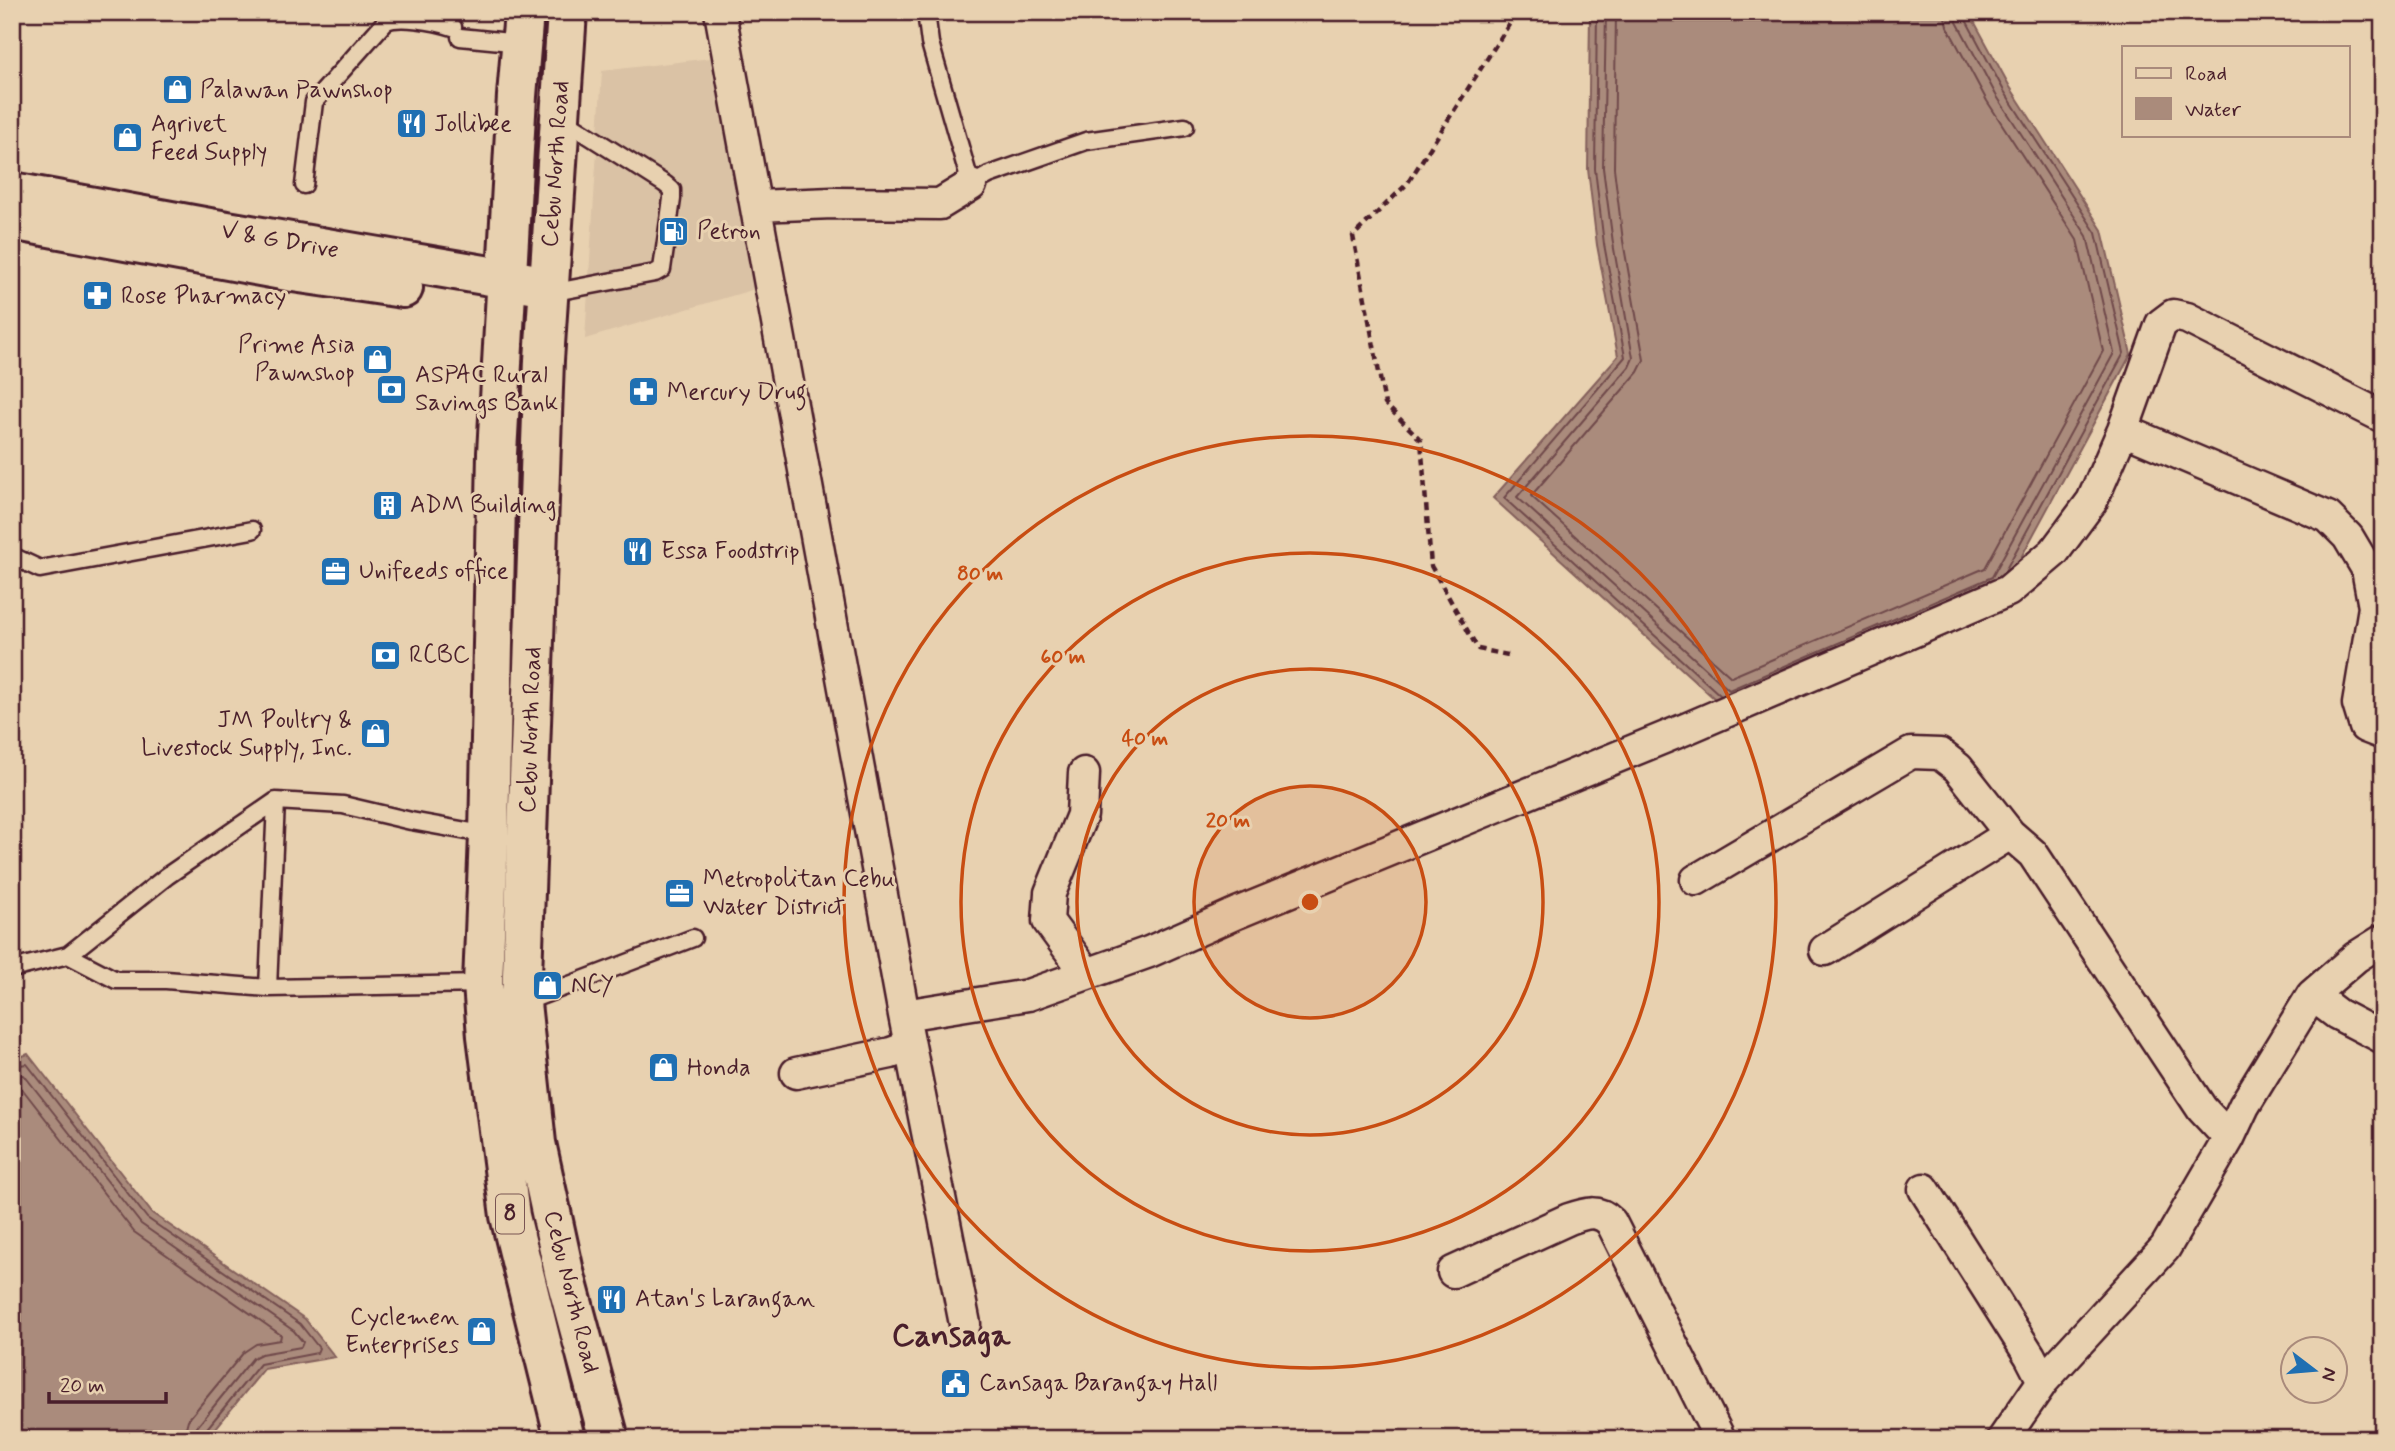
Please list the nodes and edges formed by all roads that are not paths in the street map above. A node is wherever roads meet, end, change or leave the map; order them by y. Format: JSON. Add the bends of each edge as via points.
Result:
{"nodes":[{"id":1,"x":567,"y":12,"type":"edge"},
{"id":2,"x":720,"y":12,"type":"edge"},
{"id":3,"x":926,"y":12,"type":"edge"},
{"id":4,"x":523,"y":28,"type":"edge"},
{"id":5,"x":558,"y":117,"type":"junction"},
{"id":6,"x":1185,"y":127,"type":"dead end"},
{"id":7,"x":304,"y":185,"type":"dead end"},
{"id":8,"x":971,"y":185,"type":"junction"},
{"id":9,"x":12,"y":192,"type":"edge"},
{"id":10,"x":756,"y":206,"type":"junction"},
{"id":11,"x":12,"y":220,"type":"edge"},
{"id":12,"x":506,"y":291,"type":"junction"},
{"id":13,"x":549,"y":296,"type":"junction"},
{"id":14,"x":2383,"y":417,"type":"edge"},
{"id":15,"x":2123,"y":430,"type":"junction"},
{"id":16,"x":252,"y":530,"type":"dead end"},
{"id":17,"x":12,"y":556,"type":"edge"},
{"id":18,"x":2383,"y":734,"type":"edge"},
{"id":19,"x":1084,"y":773,"type":"dead end"},
{"id":20,"x":276,"y":801,"type":"junction"},
{"id":21,"x":2010,"y":834,"type":"junction"},
{"id":22,"x":508,"y":836,"type":"junction"},
{"id":23,"x":1696,"y":880,"type":"dead end"},
{"id":24,"x":693,"y":938,"type":"dead end"},
{"id":25,"x":2383,"y":940,"type":"edge"},
{"id":26,"x":1825,"y":950,"type":"dead end"},
{"id":27,"x":68,"y":955,"type":"junction"},
{"id":28,"x":12,"y":969,"type":"edge"},
{"id":29,"x":1087,"y":974,"type":"junction"},
{"id":30,"x":483,"y":984,"type":"junction"},
{"id":31,"x":268,"y":988,"type":"junction"},
{"id":32,"x":2312,"y":995,"type":"junction"},
{"id":33,"x":521,"y":1003,"type":"junction"},
{"id":34,"x":904,"y":1015,"type":"junction"},
{"id":35,"x":2383,"y":1038,"type":"edge"},
{"id":36,"x":910,"y":1046,"type":"junction"},
{"id":37,"x":796,"y":1073,"type":"dead end"},
{"id":38,"x":2229,"y":1139,"type":"junction"},
{"id":39,"x":1924,"y":1189,"type":"dead end"},
{"id":40,"x":1453,"y":1272,"type":"dead end"},
{"id":41,"x":965,"y":1324,"type":"dead end"},
{"id":42,"x":2043,"y":1381,"type":"junction"},
{"id":43,"x":565,"y":1439,"type":"edge"},
{"id":44,"x":609,"y":1439,"type":"edge"},
{"id":45,"x":1720,"y":1439,"type":"edge"},
{"id":46,"x":2003,"y":1439,"type":"edge"}],
"edges":[{"from":1,"to":5,"type":"main road","name":"Cebu North Road","number":"8"},
{"from":2,"to":10,"type":"street"},
{"from":3,"to":8,"type":"lane","via":[[929,43]]},
{"from":4,"to":7,"type":"lane","via":[[456,32],[440,23],[392,18],[384,23],[314,102]]},
{"from":4,"to":12,"type":"main road","name":"Cebu North Road","number":"8"},
{"from":5,"to":13,"type":"main road","name":"Cebu North Road","number":"8"},
{"from":5,"to":13,"type":"lane","via":[[665,184],[672,190],[672,199],[662,269]]},
{"from":6,"to":8,"type":"lane","via":[[1086,141]]},
{"from":8,"to":10,"type":"street","via":[[940,204]]},
{"from":9,"to":12,"type":"main road","name":"V & G Drive"},
{"from":10,"to":34,"type":"street"},
{"from":11,"to":12,"type":"main road","name":"V & G Drive","via":[[293,272]]},
{"from":12,"to":13,"type":"main road","name":"V & G Drive"},
{"from":12,"to":22,"type":"main road","name":"Cebu North Road","number":"8","via":[[497,453]]},
{"from":13,"to":22,"type":"main road","name":"Cebu North Road","number":"8"},
{"from":14,"to":15,"type":"street","via":[[2174,315],[2161,324]]},
{"from":15,"to":18,"type":"street","via":[[2328,517],[2348,537],[2367,569],[2374,607],[2358,704],[2365,727]]},
{"from":15,"to":29,"type":"street","via":[[2092,502],[2054,552],[2008,591],[1688,728]]},
{"from":16,"to":17,"type":"lane","via":[[40,569]]},
{"from":19,"to":29,"type":"street","via":[[1082,815],[1049,893],[1048,921]]},
{"from":20,"to":22,"type":"lane","via":[[343,805]]},
{"from":20,"to":27,"type":"lane","via":[[167,876]]},
{"from":20,"to":31,"type":"lane"},
{"from":21,"to":23,"type":"street","via":[[1958,768],[1940,754],[1911,753]]},
{"from":21,"to":26,"type":"street"},
{"from":21,"to":38,"type":"street","via":[[2033,854],[2202,1110]]},
{"from":22,"to":30,"type":"main road","name":"Cebu North Road","number":"8"},
{"from":22,"to":33,"type":"main road","name":"Cebu North Road","number":"8"},
{"from":24,"to":33,"type":"lane"},
{"from":25,"to":32,"type":"street"},
{"from":27,"to":28,"type":"lane"},
{"from":27,"to":31,"type":"lane","via":[[116,980]]},
{"from":29,"to":34,"type":"street","via":[[1028,995]]},
{"from":30,"to":31,"type":"lane"},
{"from":30,"to":43,"type":"main road","name":"Cebu North Road","number":"8","via":[[510,1216]]},
{"from":32,"to":35,"type":"street"},
{"from":32,"to":38,"type":"street"},
{"from":33,"to":44,"type":"main road","name":"Cebu North Road","number":"8","via":[[536,1143],[564,1272]]},
{"from":34,"to":36,"type":"street"},
{"from":36,"to":37,"type":"street"},
{"from":36,"to":41,"type":"street"},
{"from":38,"to":42,"type":"street","via":[[2165,1248]]},
{"from":39,"to":42,"type":"street"},
{"from":40,"to":45,"type":"street","via":[[1585,1213],[1605,1216]]},
{"from":42,"to":46,"type":"street"}]}
